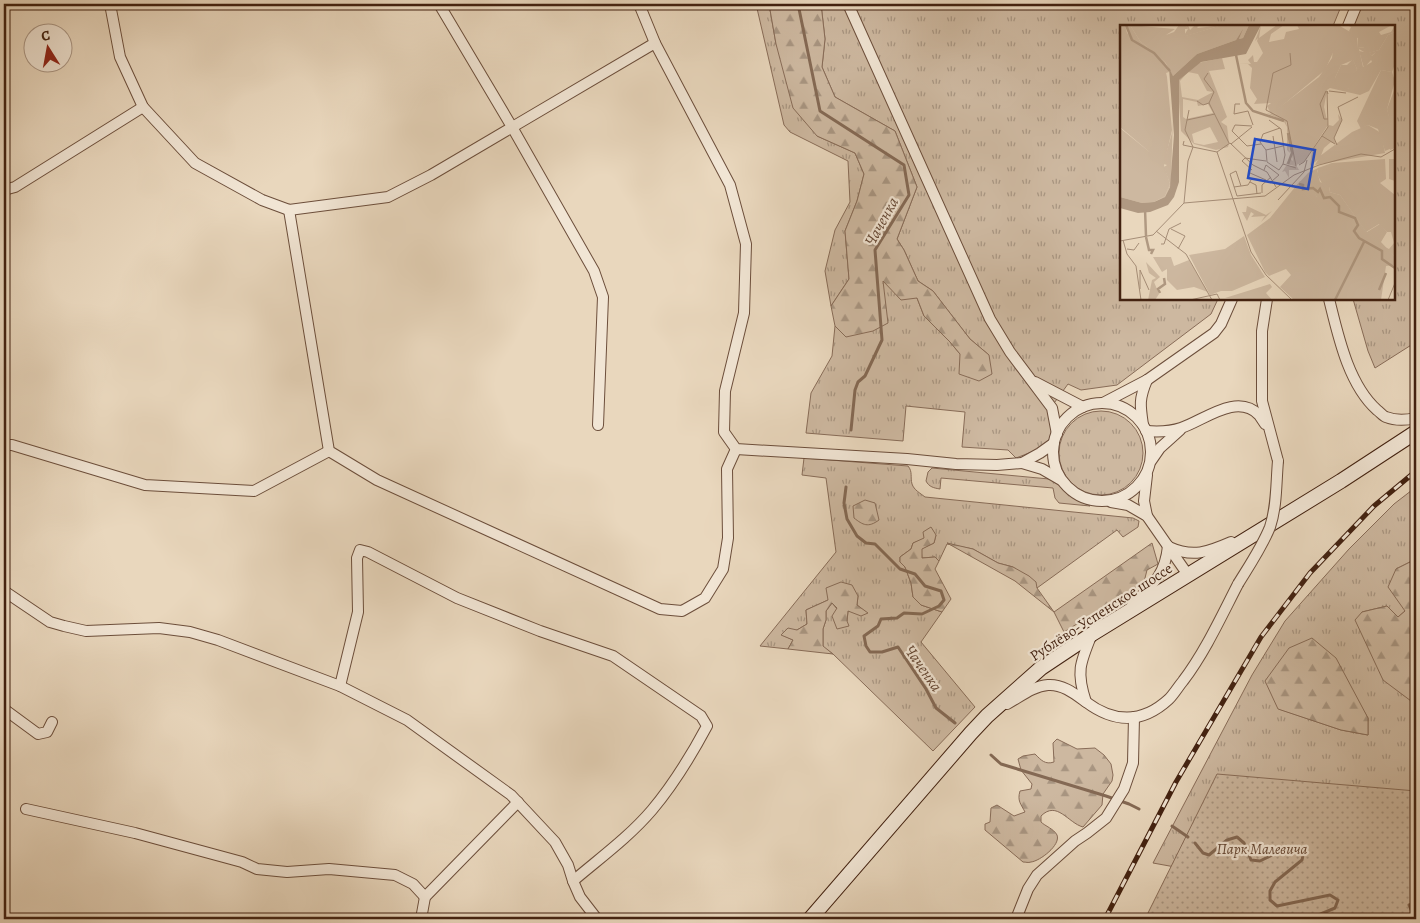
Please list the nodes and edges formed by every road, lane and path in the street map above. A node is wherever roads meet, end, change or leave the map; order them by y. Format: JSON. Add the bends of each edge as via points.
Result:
{"nodes":[{"id":1,"x":110,"y":4,"type":"edge"},
{"id":2,"x":639,"y":4,"type":"edge"},
{"id":3,"x":848,"y":4,"type":"edge"},
{"id":4,"x":1357,"y":4,"type":"edge"},
{"id":5,"x":443,"y":6,"type":"edge"},
{"id":6,"x":1348,"y":25,"type":"edge"},
{"id":7,"x":655,"y":43,"type":"junction"},
{"id":8,"x":144,"y":107,"type":"junction"},
{"id":9,"x":512,"y":127,"type":"junction"},
{"id":10,"x":4,"y":190,"type":"edge"},
{"id":11,"x":289,"y":210,"type":"junction"},
{"id":12,"x":1232,"y":300,"type":"edge"},
{"id":13,"x":1267,"y":300,"type":"edge"},
{"id":14,"x":1329,"y":300,"type":"edge"},
{"id":15,"x":1032,"y":380,"type":"junction"},
{"id":16,"x":1147,"y":380,"type":"junction"},
{"id":17,"x":1102,"y":403,"type":"junction"},
{"id":18,"x":1083,"y":407,"type":"junction"},
{"id":19,"x":1416,"y":418,"type":"edge"},
{"id":20,"x":598,"y":425,"type":"dead end"},
{"id":21,"x":1144,"y":428,"type":"junction"},
{"id":22,"x":1182,"y":428,"type":"junction"},
{"id":23,"x":1269,"y":429,"type":"junction"},
{"id":24,"x":1416,"y":432,"type":"edge"},
{"id":25,"x":1055,"y":439,"type":"junction"},
{"id":26,"x":4,"y":445,"type":"edge"},
{"id":27,"x":736,"y":449,"type":"junction"},
{"id":28,"x":329,"y":451,"type":"junction"},
{"id":29,"x":1022,"y":462,"type":"junction"},
{"id":30,"x":1149,"y":466,"type":"junction"},
{"id":31,"x":1061,"y":480,"type":"junction"},
{"id":32,"x":1102,"y":502,"type":"junction"},
{"id":33,"x":1147,"y":516,"type":"junction"},
{"id":34,"x":1259,"y":530,"type":"junction"},
{"id":35,"x":1168,"y":546,"type":"junction"},
{"id":36,"x":1188,"y":575,"type":"junction"},
{"id":37,"x":4,"y":591,"type":"edge"},
{"id":38,"x":1120,"y":616,"type":"junction"},
{"id":39,"x":1092,"y":634,"type":"junction"},
{"id":40,"x":340,"y":686,"type":"junction"},
{"id":41,"x":1086,"y":702,"type":"junction"},
{"id":42,"x":4,"y":710,"type":"edge"},
{"id":43,"x":987,"y":716,"type":"junction"},
{"id":44,"x":1134,"y":717,"type":"junction"},
{"id":45,"x":52,"y":722,"type":"dead end"},
{"id":46,"x":518,"y":802,"type":"junction"},
{"id":47,"x":26,"y":810,"type":"dead end"},
{"id":48,"x":573,"y":881,"type":"junction"},
{"id":49,"x":425,"y":897,"type":"junction"},
{"id":50,"x":422,"y":919,"type":"edge"},
{"id":51,"x":597,"y":919,"type":"edge"},
{"id":52,"x":810,"y":919,"type":"edge"},
{"id":53,"x":1016,"y":919,"type":"edge"}],
"edges":[{"from":1,"to":8,"type":"street","via":[[120,57]]},
{"from":2,"to":7,"type":"street"},
{"from":3,"to":15,"type":"street","via":[[990,319]]},
{"from":4,"to":6,"type":"street"},
{"from":5,"to":9,"type":"street"},
{"from":7,"to":9,"type":"street"},
{"from":7,"to":27,"type":"street","via":[[730,186],[746,244],[744,313],[725,390],[724,432]]},
{"from":8,"to":10,"type":"street","via":[[15,188]]},
{"from":8,"to":11,"type":"street","via":[[195,163],[262,200]]},
{"from":9,"to":11,"type":"street","via":[[431,175],[388,196]]},
{"from":9,"to":20,"type":"street","via":[[594,270],[602,297]]},
{"from":11,"to":28,"type":"street"},
{"from":12,"to":16,"type":"street","via":[[1214,333]]},
{"from":13,"to":23,"type":"street","via":[[1262,330],[1262,401]]},
{"from":14,"to":19,"type":"street","via":[[1353,376],[1369,402],[1385,417]]},
{"from":15,"to":18,"type":"street"},
{"from":15,"to":25,"type":"street","via":[[1052,408]]},
{"from":16,"to":17,"type":"street"},
{"from":16,"to":21,"type":"street","via":[[1140,403]]},
{"from":17,"to":18,"type":"street"},
{"from":17,"to":21,"type":"street","via":[[1121,407],[1137,418]]},
{"from":18,"to":25,"type":"street","via":[[1067,418]]},
{"from":21,"to":22,"type":"street","via":[[1165,432]]},
{"from":21,"to":30,"type":"street","via":[[1151,448]]},
{"from":22,"to":23,"type":"street","via":[[1232,406],[1258,414]]},
{"from":22,"to":30,"type":"street","via":[[1164,444]]},
{"from":23,"to":44,"type":"street","bridge":true,"via":[[1278,461],[1276,501],[1261,548],[1195,665],[1170,698],[1153,711]]},
{"from":24,"to":34,"type":"main road","name":"Рублёво-Успенское шоссе"},
{"from":25,"to":29,"type":"street","via":[[1040,453]]},
{"from":25,"to":31,"type":"street","via":[[1054,462]]},
{"from":26,"to":28,"type":"street","via":[[145,485],[254,491]]},
{"from":27,"to":28,"type":"street","via":[[727,469],[728,538],[723,569],[705,598],[682,611],[660,609],[377,480]]},
{"from":27,"to":29,"type":"street","via":[[956,464]]},
{"from":29,"to":31,"type":"street"},
{"from":30,"to":32,"type":"street","via":[[1130,493]]},
{"from":30,"to":33,"type":"street","via":[[1144,500]]},
{"from":31,"to":32,"type":"street","via":[[1084,498]]},
{"from":32,"to":33,"type":"street","via":[[1128,505]]},
{"from":33,"to":35,"type":"street"},
{"from":34,"to":35,"type":"street","via":[[1202,553],[1190,554]]},
{"from":34,"to":36,"type":"main road","name":"Рублёво-Успенское шоссе"},
{"from":35,"to":36,"type":"street"},
{"from":35,"to":38,"type":"street","via":[[1164,569],[1156,581]]},
{"from":36,"to":38,"type":"main road","name":"Рублёво-Успенское шоссе"},
{"from":37,"to":40,"type":"street","via":[[50,622],[64,626],[86,631],[159,628],[190,632]]},
{"from":38,"to":39,"type":"main road","name":"Рублёво-Успенское шоссе"},
{"from":39,"to":41,"type":"street","via":[[1080,670]]},
{"from":39,"to":43,"type":"main road","name":"Рублёво-Успенское шоссе","via":[[1042,668]]},
{"from":40,"to":46,"type":"street","via":[[408,720]]},
{"from":40,"to":48,"type":"street","via":[[358,612],[357,558],[360,550],[457,598],[613,656],[701,716],[707,726],[653,809]]},
{"from":41,"to":43,"type":"street","via":[[1065,688],[1049,684],[1029,691]]},
{"from":41,"to":44,"type":"street","via":[[1110,716]]},
{"from":42,"to":45,"type":"street","via":[[38,734],[46,732]]},
{"from":43,"to":52,"type":"main road","name":"Рублёво-Успенское шоссе"},
{"from":44,"to":53,"type":"street","via":[[1133,763],[1124,789],[1106,818],[1037,875]]},
{"from":46,"to":48,"type":"street","via":[[555,842]]},
{"from":46,"to":49,"type":"street"},
{"from":47,"to":49,"type":"street","via":[[135,833],[242,862],[257,870],[338,870],[395,875],[413,884]]},
{"from":48,"to":51,"type":"street","via":[[580,897]]},
{"from":49,"to":50,"type":"street"}]}
